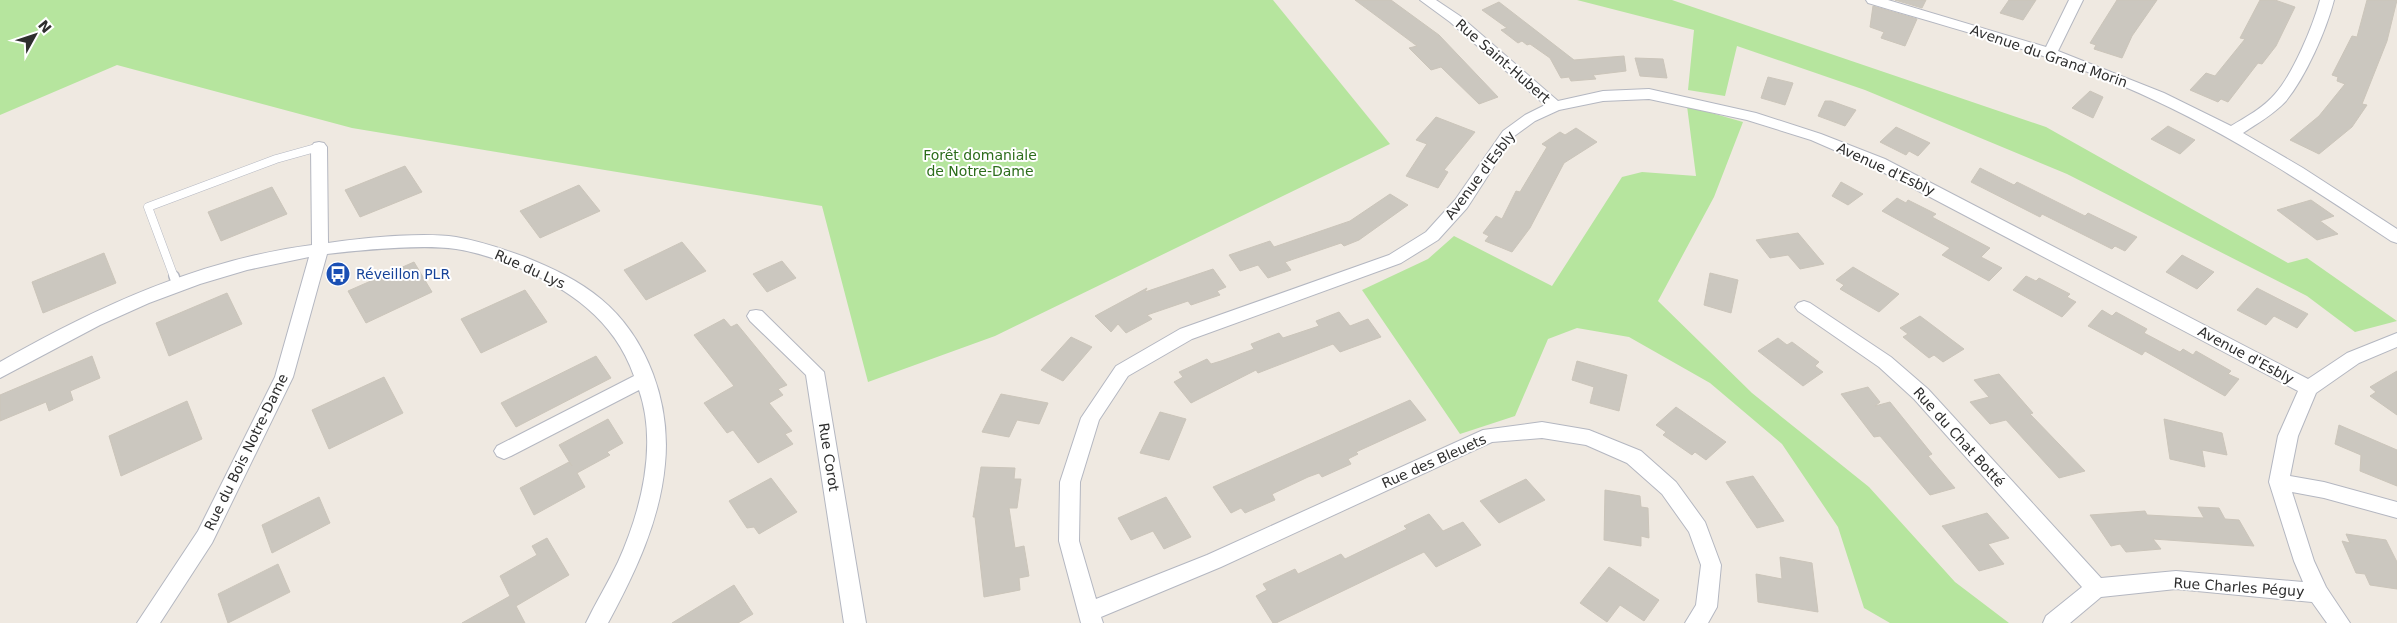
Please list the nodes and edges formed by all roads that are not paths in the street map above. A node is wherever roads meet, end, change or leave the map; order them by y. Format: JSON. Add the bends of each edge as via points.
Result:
{"nodes":[{"id":1,"x":1427,"y":0,"type":"edge"},
{"id":2,"x":1873,"y":0,"type":"edge"},
{"id":3,"x":2076,"y":0,"type":"edge"},
{"id":4,"x":2327,"y":0,"type":"edge"},
{"id":5,"x":2050,"y":53,"type":"junction"},
{"id":6,"x":1555,"y":106,"type":"junction"},
{"id":7,"x":2233,"y":132,"type":"junction"},
{"id":8,"x":319,"y":147,"type":"joint"},
{"id":9,"x":2397,"y":237,"type":"edge"},
{"id":10,"x":320,"y":248,"type":"junction"},
{"id":11,"x":177,"y":285,"type":"junction"},
{"id":12,"x":1804,"y":307,"type":"dead end"},
{"id":13,"x":756,"y":316,"type":"dead end"},
{"id":14,"x":2397,"y":340,"type":"edge"},
{"id":15,"x":0,"y":371,"type":"edge"},
{"id":16,"x":646,"y":378,"type":"junction"},
{"id":17,"x":2309,"y":388,"type":"junction"},
{"id":18,"x":504,"y":451,"type":"dead end"},
{"id":19,"x":2279,"y":482,"type":"junction"},
{"id":20,"x":2397,"y":510,"type":"edge"},
{"id":21,"x":2096,"y":588,"type":"junction"},
{"id":22,"x":2318,"y":593,"type":"junction"},
{"id":23,"x":1090,"y":617,"type":"edge"},
{"id":24,"x":148,"y":623,"type":"edge"},
{"id":25,"x":597,"y":623,"type":"edge"},
{"id":26,"x":855,"y":623,"type":"edge"},
{"id":27,"x":1696,"y":623,"type":"edge"},
{"id":28,"x":2054,"y":623,"type":"edge"},
{"id":29,"x":2339,"y":623,"type":"edge"}],
"edges":[{"from":1,"to":6,"type":"street","name":"Rue Saint-Hubert","via":[[1455,19]]},
{"from":2,"to":5,"type":"street","name":"Avenue du Grand Morin"},
{"from":3,"to":5,"type":"street"},
{"from":4,"to":7,"type":"street","via":[[2282,97]]},
{"from":5,"to":7,"type":"street","name":"Avenue du Grand Morin","via":[[2122,80]]},
{"from":6,"to":17,"type":"street","name":"Avenue d'Esbly","via":[[1603,96],[1649,94],[1702,104],[1816,137],[1879,163]]},
{"from":6,"to":23,"type":"street","name":"Avenue d'Esbly","via":[[1508,134],[1461,204],[1432,236],[1395,259],[1186,334],[1122,371],[1090,418],[1070,482],[1069,541]]},
{"from":7,"to":9,"type":"street","name":"Avenue du Grand Morin"},
{"from":8,"to":10,"type":"street","name":"Rue du Bois Notre-Dame"},
{"from":8,"to":11,"type":"lane","via":[[276,159],[148,206]]},
{"from":10,"to":11,"type":"street","name":"Rue du Lys"},
{"from":10,"to":16,"type":"street","name":"Rue du Lys","via":[[383,242],[453,243],[496,252],[565,282],[601,307],[627,338]]},
{"from":10,"to":24,"type":"street","name":"Rue du Bois Notre-Dame","via":[[284,377],[205,537]]},
{"from":11,"to":15,"type":"street","name":"Rue du Lys","via":[[92,320]]},
{"from":12,"to":21,"type":"street","name":"Rue du Chat Botté","via":[[1885,362],[1922,394]]},
{"from":13,"to":26,"type":"street","name":"Rue Corot","via":[[816,372]]},
{"from":14,"to":17,"type":"street","via":[[2352,358]]},
{"from":16,"to":18,"type":"street"},
{"from":16,"to":25,"type":"street","name":"Rue du Lys","via":[[657,420],[653,481],[644,526],[620,582]]},
{"from":17,"to":19,"type":"street","via":[[2288,436]]},
{"from":19,"to":20,"type":"street","via":[[2324,490]]},
{"from":19,"to":22,"type":"street","via":[[2304,561]]},
{"from":21,"to":22,"type":"street","name":"Rue Charles Péguy","via":[[2176,580]]},
{"from":21,"to":28,"type":"street"},
{"from":22,"to":29,"type":"street"},
{"from":23,"to":27,"type":"street","name":"Rue des Bleuets","via":[[1490,435],[1542,430],[1589,438],[1634,457],[1669,488],[1698,528],[1711,564],[1706,607]]}]}
